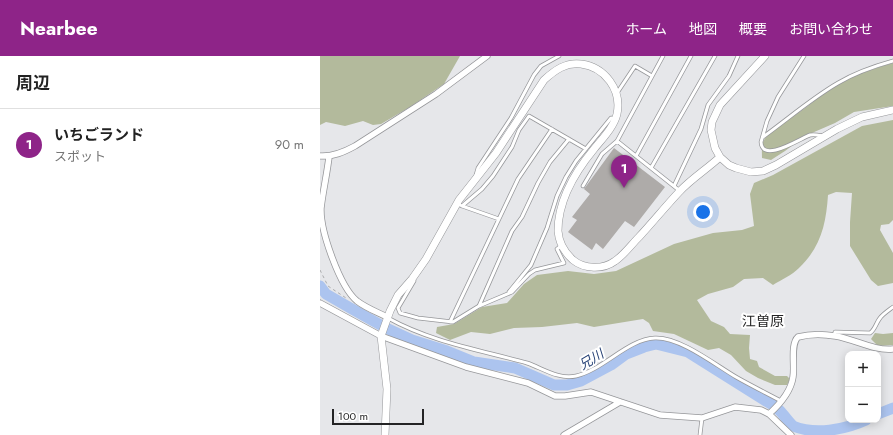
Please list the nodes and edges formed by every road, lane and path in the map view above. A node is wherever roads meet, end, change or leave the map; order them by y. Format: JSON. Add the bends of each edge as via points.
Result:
{"nodes":[{"id":1,"x":488,"y":56,"type":"edge"},
{"id":2,"x":559,"y":56,"type":"edge"},
{"id":3,"x":663,"y":56,"type":"edge"},
{"id":4,"x":690,"y":56,"type":"edge"},
{"id":5,"x":715,"y":56,"type":"edge"},
{"id":6,"x":738,"y":56,"type":"edge"},
{"id":7,"x":765,"y":56,"type":"edge"},
{"id":8,"x":804,"y":56,"type":"edge"},
{"id":9,"x":893,"y":61,"type":"edge"},
{"id":10,"x":652,"y":76,"type":"junction"},
{"id":11,"x":616,"y":95,"type":"junction"},
{"id":12,"x":893,"y":110,"type":"edge"},
{"id":13,"x":615,"y":119,"type":"junction"},
{"id":14,"x":519,"y":125,"type":"junction"},
{"id":15,"x":552,"y":129,"type":"junction"},
{"id":16,"x":824,"y":136,"type":"junction"},
{"id":17,"x":763,"y":137,"type":"junction"},
{"id":18,"x":569,"y":139,"type":"junction"},
{"id":19,"x":617,"y":141,"type":"junction"},
{"id":20,"x":586,"y":148,"type":"junction"},
{"id":21,"x":320,"y":156,"type":"edge"},
{"id":22,"x":636,"y":156,"type":"junction"},
{"id":23,"x":329,"y":157,"type":"junction"},
{"id":24,"x":720,"y":157,"type":"junction"},
{"id":25,"x":651,"y":168,"type":"junction"},
{"id":26,"x":475,"y":179,"type":"junction"},
{"id":27,"x":583,"y":186,"type":"dead end"},
{"id":28,"x":674,"y":186,"type":"junction"},
{"id":29,"x":680,"y":191,"type":"junction"},
{"id":30,"x":459,"y":205,"type":"junction"},
{"id":31,"x":499,"y":219,"type":"junction"},
{"id":32,"x":561,"y":246,"type":"junction"},
{"id":33,"x":426,"y":259,"type":"junction"},
{"id":34,"x":320,"y":270,"type":"edge"},
{"id":35,"x":508,"y":294,"type":"junction"},
{"id":36,"x":357,"y":300,"type":"junction"},
{"id":37,"x":320,"y":303,"type":"edge"},
{"id":38,"x":479,"y":306,"type":"junction"},
{"id":39,"x":893,"y":307,"type":"edge"},
{"id":40,"x":387,"y":317,"type":"junction"},
{"id":41,"x":450,"y":322,"type":"junction"},
{"id":42,"x":381,"y":334,"type":"junction"},
{"id":43,"x":834,"y":336,"type":"junction"},
{"id":44,"x":893,"y":349,"type":"edge"},
{"id":45,"x":781,"y":401,"type":"junction"},
{"id":46,"x":620,"y":402,"type":"junction"},
{"id":47,"x":771,"y":413,"type":"junction"},
{"id":48,"x":702,"y":418,"type":"junction"},
{"id":49,"x":385,"y":435,"type":"edge"},
{"id":50,"x":564,"y":435,"type":"edge"},
{"id":51,"x":700,"y":435,"type":"edge"},
{"id":52,"x":791,"y":435,"type":"edge"}],
"edges":[{"from":1,"to":23,"type":"street","via":[[386,127],[350,149]]},
{"from":2,"to":26,"type":"lane","via":[[541,66],[534,75],[478,168]]},
{"from":3,"to":10,"type":"lane"},
{"from":4,"to":22,"type":"lane"},
{"from":5,"to":25,"type":"lane"},
{"from":6,"to":28,"type":"lane","via":[[729,76],[708,105],[701,129]]},
{"from":7,"to":24,"type":"street","via":[[720,105],[714,116],[711,130]]},
{"from":8,"to":17,"type":"lane","via":[[778,96]]},
{"from":9,"to":17,"type":"lane","via":[[839,82],[791,114]]},
{"from":10,"to":11,"type":"lane","via":[[635,66]]},
{"from":10,"to":19,"type":"lane"},
{"from":11,"to":13,"type":"street","via":[[618,99]]},
{"from":11,"to":14,"type":"street","via":[[614,87],[599,70],[588,65],[567,64],[554,70],[544,80]]},
{"from":12,"to":16,"type":"street","via":[[862,117]]},
{"from":13,"to":20,"type":"lane","via":[[611,118]]},
{"from":13,"to":32,"type":"street","via":[[570,185],[558,224]]},
{"from":14,"to":15,"type":"lane","via":[[529,116]]},
{"from":14,"to":26,"type":"street"},
{"from":14,"to":30,"type":"lane","via":[[512,148],[492,176],[482,189]]},
{"from":15,"to":18,"type":"lane"},
{"from":15,"to":31,"type":"lane","via":[[518,179]]},
{"from":16,"to":17,"type":"lane","via":[[812,134],[782,148],[767,150],[761,146]]},
{"from":16,"to":24,"type":"street","via":[[763,171],[743,171],[729,165]]},
{"from":18,"to":20,"type":"lane"},
{"from":18,"to":38,"type":"lane","via":[[550,162],[522,217],[512,231]]},
{"from":19,"to":22,"type":"lane"},
{"from":19,"to":27,"type":"lane","via":[[602,154]]},
{"from":20,"to":35,"type":"lane","via":[[566,177],[557,196],[531,265]]},
{"from":21,"to":23,"type":"street"},
{"from":22,"to":25,"type":"lane"},
{"from":23,"to":36,"type":"street","via":[[321,210],[327,245],[344,286]]},
{"from":24,"to":29,"type":"street"},
{"from":25,"to":28,"type":"lane"},
{"from":26,"to":30,"type":"street"},
{"from":28,"to":29,"type":"lane"},
{"from":29,"to":32,"type":"street","via":[[627,251],[614,262],[594,267],[583,265],[574,261]]},
{"from":30,"to":31,"type":"lane"},
{"from":30,"to":33,"type":"street"},
{"from":31,"to":41,"type":"lane"},
{"from":32,"to":35,"type":"lane","via":[[557,249],[564,263],[535,270]]},
{"from":33,"to":40,"type":"street","via":[[398,295]]},
{"from":33,"to":41,"type":"lane","via":[[398,308],[400,313]]},
{"from":34,"to":36,"type":"path","via":[[328,286],[348,300]]},
{"from":35,"to":38,"type":"lane"},
{"from":36,"to":40,"type":"street"},
{"from":37,"to":42,"type":"street"},
{"from":38,"to":41,"type":"lane"},
{"from":39,"to":43,"type":"lane","via":[[881,317],[874,331],[870,333],[835,332]]},
{"from":40,"to":42,"type":"street"},
{"from":40,"to":45,"type":"lane","via":[[405,327],[453,344],[564,376],[575,376],[593,370],[636,343],[655,337],[680,343]]},
{"from":42,"to":46,"type":"street","via":[[466,367],[528,383],[555,396],[590,392]]},
{"from":42,"to":49,"type":"street","via":[[387,389]]},
{"from":43,"to":44,"type":"street","via":[[876,348]]},
{"from":43,"to":45,"type":"street","via":[[803,335],[796,339],[793,378]]},
{"from":45,"to":47,"type":"street"},
{"from":46,"to":48,"type":"street","via":[[660,414]]},
{"from":46,"to":50,"type":"street"},
{"from":47,"to":48,"type":"street","via":[[735,407]]},
{"from":47,"to":52,"type":"street"},
{"from":48,"to":51,"type":"lane"}]}
